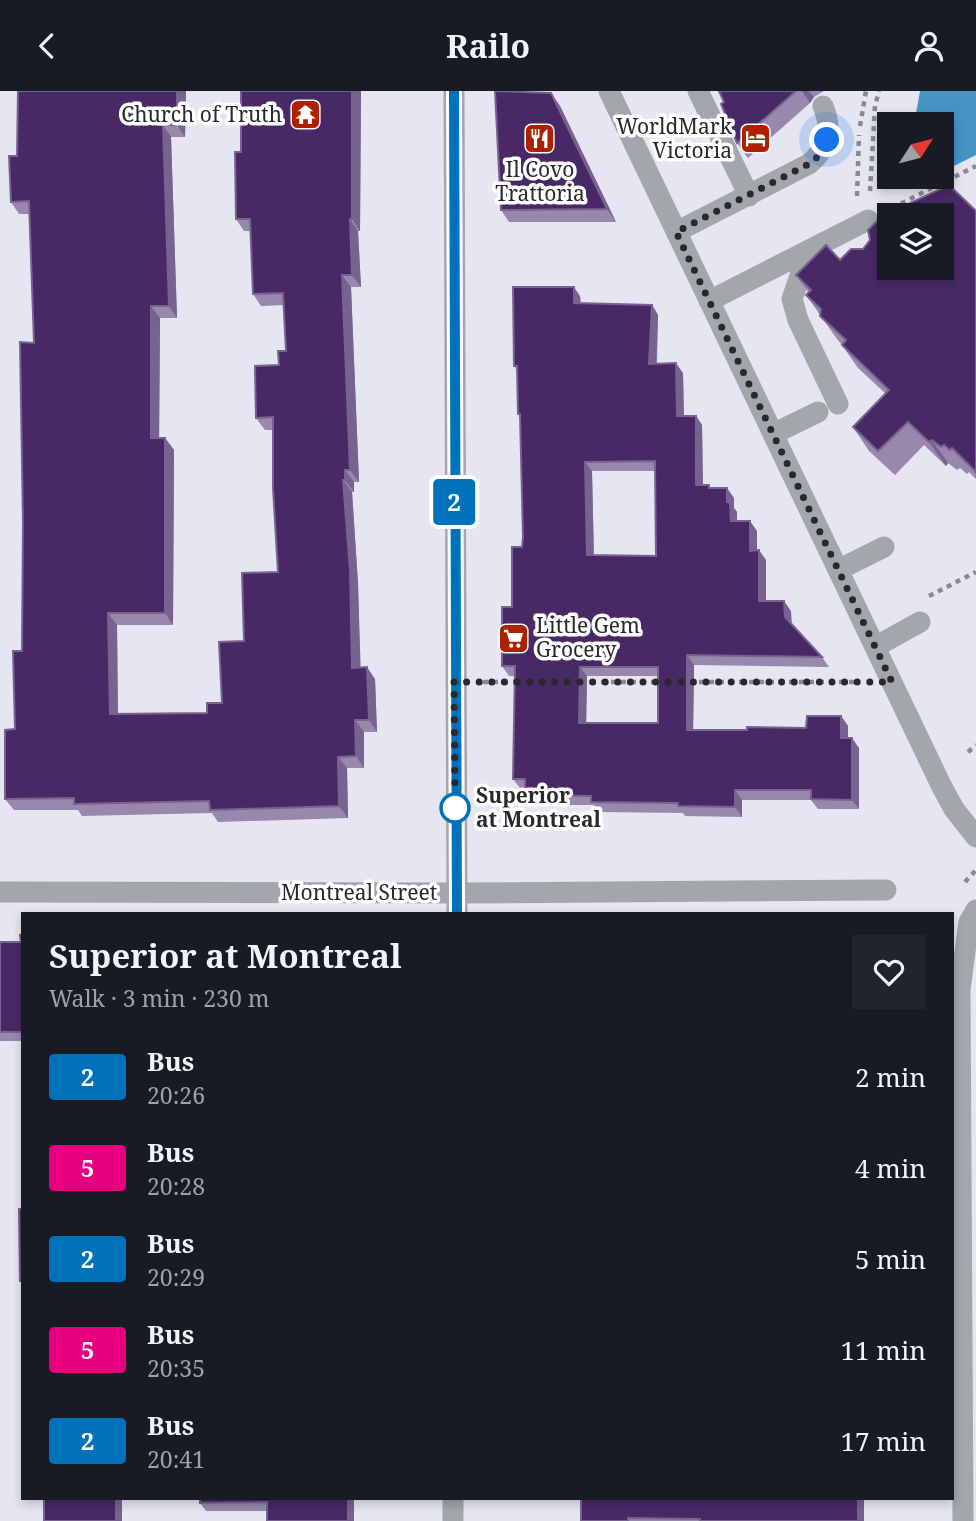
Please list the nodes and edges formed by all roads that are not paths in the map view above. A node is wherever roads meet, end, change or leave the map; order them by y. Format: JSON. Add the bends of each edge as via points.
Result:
{"nodes":[{"id":1,"x":454,"y":91,"type":"edge"},
{"id":2,"x":609,"y":91,"type":"edge"},
{"id":3,"x":698,"y":91,"type":"edge"},
{"id":4,"x":823,"y":106,"type":"dead end"},
{"id":5,"x":749,"y":197,"type":"junction"},
{"id":6,"x":868,"y":220,"type":"road end"},
{"id":7,"x":676,"y":232,"type":"junction"},
{"id":8,"x":830,"y":240,"type":"junction"},
{"id":9,"x":853,"y":247,"type":"edge"},
{"id":10,"x":808,"y":250,"type":"junction"},
{"id":11,"x":709,"y":301,"type":"junction"},
{"id":12,"x":773,"y":434,"type":"junction"},
{"id":13,"x":884,"y":547,"type":"dead end"},
{"id":14,"x":838,"y":570,"type":"junction"},
{"id":15,"x":920,"y":622,"type":"dead end"},
{"id":16,"x":875,"y":647,"type":"junction"},
{"id":17,"x":976,"y":837,"type":"edge"},
{"id":18,"x":886,"y":890,"type":"dead end"},
{"id":19,"x":0,"y":892,"type":"edge"},
{"id":20,"x":457,"y":903,"type":"edge"},
{"id":21,"x":976,"y":910,"type":"edge"},
{"id":22,"x":968,"y":989,"type":"edge"},
{"id":23,"x":968,"y":1084,"type":"edge"},
{"id":24,"x":968,"y":1177,"type":"edge"},
{"id":25,"x":453,"y":1500,"type":"edge"},
{"id":26,"x":453,"y":1521,"type":"edge"},
{"id":27,"x":963,"y":1521,"type":"edge"}],
"edges":[{"from":1,"to":20,"type":"street"},
{"from":2,"to":7,"type":"street"},
{"from":3,"to":5,"type":"street"},
{"from":4,"to":5,"type":"street","via":[[828,125],[822,153]]},
{"from":5,"to":7,"type":"street"},
{"from":6,"to":8,"type":"street"},
{"from":7,"to":11,"type":"street"},
{"from":8,"to":9,"type":"street"},
{"from":8,"to":10,"type":"street"},
{"from":10,"to":11,"type":"street"},
{"from":10,"to":12,"type":"street","via":[[792,299],[828,408]]},
{"from":11,"to":12,"type":"street"},
{"from":12,"to":14,"type":"street"},
{"from":13,"to":14,"type":"street"},
{"from":14,"to":16,"type":"street"},
{"from":15,"to":16,"type":"street"},
{"from":16,"to":17,"type":"street","via":[[941,785]]},
{"from":18,"to":20,"type":"street","name":"Montreal Street"},
{"from":19,"to":20,"type":"street","name":"Montreal Street"},
{"from":21,"to":22,"type":"street","via":[[969,922]]},
{"from":22,"to":23,"type":"street"},
{"from":23,"to":24,"type":"street"},
{"from":24,"to":27,"type":"street"},
{"from":25,"to":26,"type":"street"}]}
